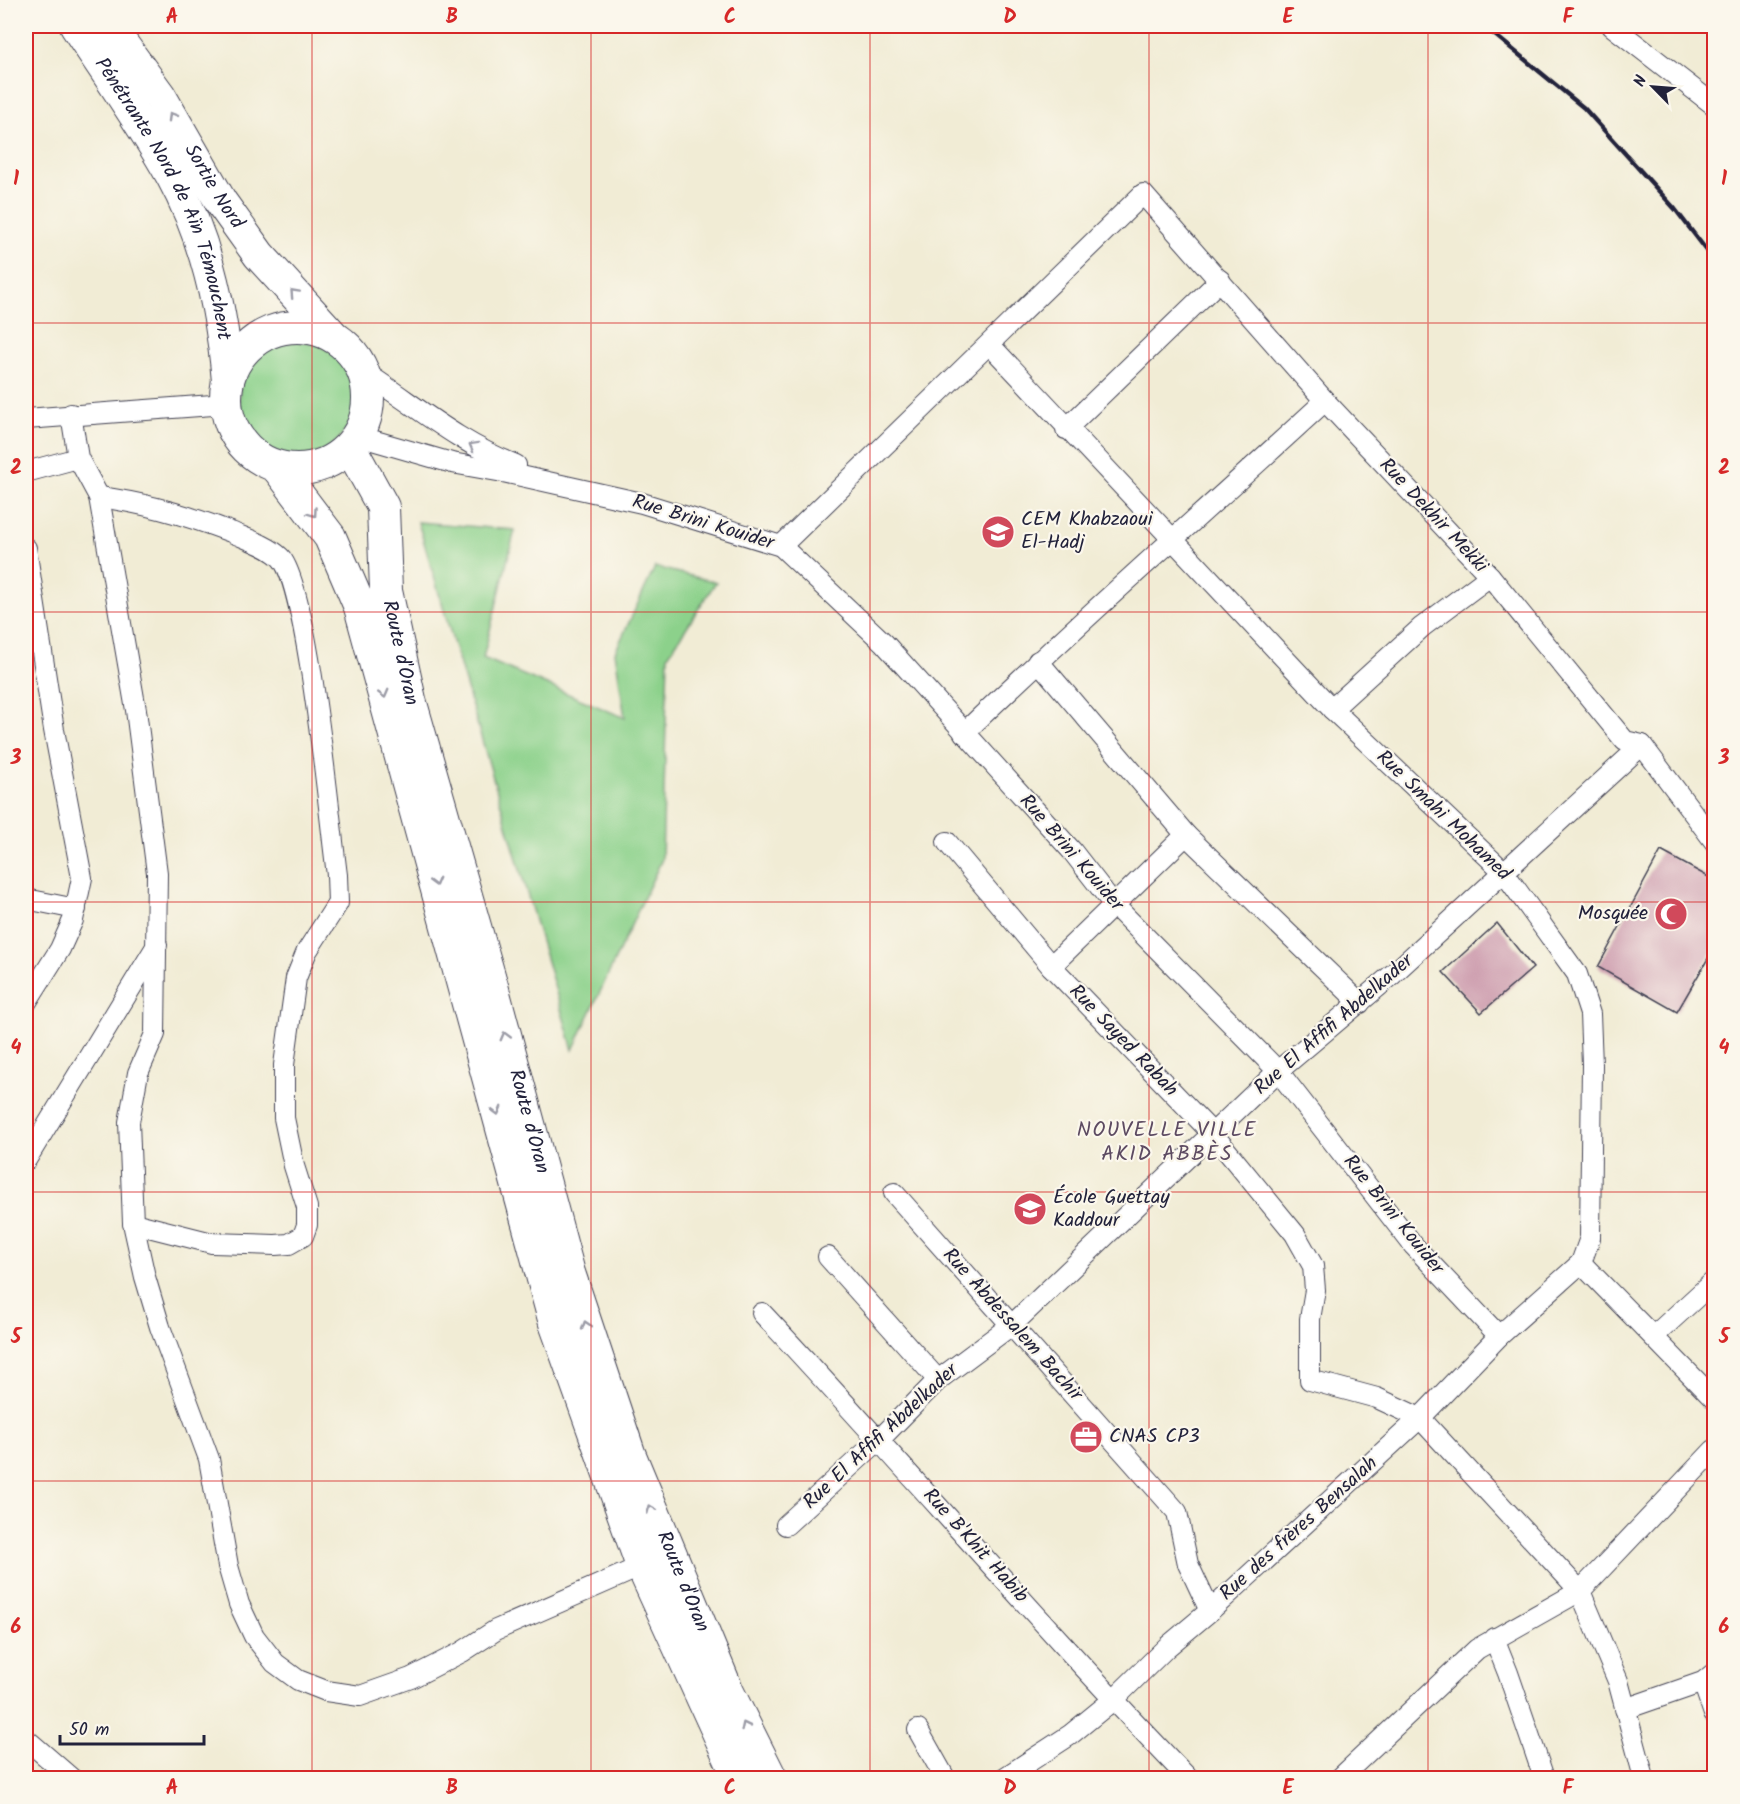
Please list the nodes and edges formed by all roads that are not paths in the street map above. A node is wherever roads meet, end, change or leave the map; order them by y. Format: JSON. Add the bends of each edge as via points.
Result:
{"nodes":[{"id":1,"x":76,"y":26,"type":"edge"},
{"id":2,"x":109,"y":26,"type":"edge"},
{"id":3,"x":1611,"y":26,"type":"edge"},
{"id":4,"x":1714,"y":105,"type":"edge"},
{"id":5,"x":1220,"y":280,"type":"junction"},
{"id":6,"x":334,"y":336,"type":"junction"},
{"id":7,"x":990,"y":345,"type":"junction"},
{"id":8,"x":364,"y":372,"type":"junction"},
{"id":9,"x":227,"y":392,"type":"junction"},
{"id":10,"x":1325,"y":401,"type":"junction"},
{"id":11,"x":71,"y":414,"type":"junction"},
{"id":12,"x":26,"y":419,"type":"edge"},
{"id":13,"x":1066,"y":429,"type":"junction"},
{"id":14,"x":354,"y":441,"type":"junction"},
{"id":15,"x":78,"y":458,"type":"junction"},
{"id":16,"x":277,"y":467,"type":"junction"},
{"id":17,"x":26,"y":472,"type":"edge"},
{"id":18,"x":566,"y":485,"type":"junction"},
{"id":19,"x":99,"y":497,"type":"junction"},
{"id":20,"x":1175,"y":540,"type":"junction"},
{"id":21,"x":782,"y":546,"type":"junction"},
{"id":22,"x":26,"y":548,"type":"edge"},
{"id":23,"x":1490,"y":576,"type":"junction"},
{"id":24,"x":1038,"y":661,"type":"junction"},
{"id":25,"x":1332,"y":709,"type":"junction"},
{"id":26,"x":963,"y":733,"type":"junction"},
{"id":27,"x":1642,"y":745,"type":"junction"},
{"id":28,"x":1186,"y":835,"type":"junction"},
{"id":29,"x":1713,"y":837,"type":"edge"},
{"id":30,"x":947,"y":842,"type":"dead end"},
{"id":31,"x":1503,"y":871,"type":"junction"},
{"id":32,"x":26,"y":899,"type":"edge"},
{"id":33,"x":1114,"y":905,"type":"junction"},
{"id":34,"x":76,"y":909,"type":"junction"},
{"id":35,"x":158,"y":943,"type":"junction"},
{"id":36,"x":1051,"y":966,"type":"junction"},
{"id":37,"x":26,"y":1003,"type":"edge"},
{"id":38,"x":1360,"y":1003,"type":"junction"},
{"id":39,"x":1278,"y":1071,"type":"junction"},
{"id":40,"x":1213,"y":1134,"type":"junction"},
{"id":41,"x":26,"y":1160,"type":"edge"},
{"id":42,"x":894,"y":1193,"type":"dead end"},
{"id":43,"x":133,"y":1223,"type":"junction"},
{"id":44,"x":828,"y":1257,"type":"dead end"},
{"id":45,"x":1581,"y":1263,"type":"junction"},
{"id":46,"x":1714,"y":1281,"type":"edge"},
{"id":47,"x":762,"y":1313,"type":"dead end"},
{"id":48,"x":1013,"y":1324,"type":"junction"},
{"id":49,"x":1655,"y":1335,"type":"junction"},
{"id":50,"x":1499,"y":1336,"type":"junction"},
{"id":51,"x":938,"y":1380,"type":"junction"},
{"id":52,"x":1714,"y":1399,"type":"edge"},
{"id":53,"x":1420,"y":1418,"type":"junction"},
{"id":54,"x":880,"y":1439,"type":"junction"},
{"id":55,"x":1714,"y":1450,"type":"edge"},
{"id":56,"x":786,"y":1525,"type":"dead end"},
{"id":57,"x":642,"y":1566,"type":"junction"},
{"id":58,"x":1580,"y":1591,"type":"junction"},
{"id":59,"x":1210,"y":1611,"type":"junction"},
{"id":60,"x":1494,"y":1638,"type":"junction"},
{"id":61,"x":1709,"y":1677,"type":"edge"},
{"id":62,"x":1113,"y":1700,"type":"junction"},
{"id":63,"x":1625,"y":1708,"type":"junction"},
{"id":64,"x":1714,"y":1714,"type":"edge"},
{"id":65,"x":918,"y":1730,"type":"dead end"},
{"id":66,"x":26,"y":1739,"type":"edge"},
{"id":67,"x":71,"y":1779,"type":"edge"},
{"id":68,"x":739,"y":1779,"type":"edge"},
{"id":69,"x":771,"y":1779,"type":"edge"},
{"id":70,"x":945,"y":1779,"type":"edge"},
{"id":71,"x":1004,"y":1779,"type":"edge"},
{"id":72,"x":1188,"y":1779,"type":"edge"},
{"id":73,"x":1340,"y":1779,"type":"edge"},
{"id":74,"x":1544,"y":1779,"type":"edge"},
{"id":75,"x":1644,"y":1779,"type":"edge"}],
"edges":[{"from":1,"to":9,"type":"main road","name":"Pénétrante Nord de Aïn Témouchent","via":[[172,177],[197,235],[212,281],[225,344]]},
{"from":6,"to":2,"type":"main road","name":"Sortie Nord","one_way":true,"via":[[259,255],[222,202],[160,96]]},
{"from":3,"to":4,"type":"street"},
{"from":5,"to":7,"type":"street","name":"Rue Dekhir Mekki","via":[[1143,194]]},
{"from":5,"to":10,"type":"street","name":"Rue Dekhir Mekki"},
{"from":5,"to":13,"type":"street"},
{"from":6,"to":8,"type":"main road","via":[[347,346]]},
{"from":6,"to":9,"type":"main road","via":[[313,328],[291,326],[270,332],[250,344],[236,361]]},
{"from":7,"to":13,"type":"street","name":"Rue Smahi Mohamed"},
{"from":7,"to":21,"type":"street"},
{"from":8,"to":14,"type":"main road","via":[[369,405]]},
{"from":18,"to":8,"type":"street","one_way":true,"via":[[492,456],[438,426]]},
{"from":9,"to":11,"type":"street"},
{"from":9,"to":16,"type":"main road","via":[[231,425],[241,444]]},
{"from":10,"to":20,"type":"street"},
{"from":10,"to":23,"type":"street","name":"Rue Dekhir Mekki"},
{"from":11,"to":12,"type":"street"},
{"from":11,"to":15,"type":"street"},
{"from":13,"to":20,"type":"street","name":"Rue Smahi Mohamed"},
{"from":14,"to":16,"type":"main road","via":[[334,459],[316,467]]},
{"from":14,"to":18,"type":"street"},
{"from":69,"to":14,"type":"main road","name":"Route d'Oran","one_way":true,"via":[[728,1692],[665,1544],[629,1453],[572,1283],[410,700],[386,591],[383,507]]},
{"from":15,"to":17,"type":"street"},
{"from":15,"to":19,"type":"street"},
{"from":16,"to":57,"type":"main road","name":"Route d'Oran","one_way":true,"via":[[330,537],[360,607],[555,1323]]},
{"from":18,"to":21,"type":"street","name":"Rue Brini Kouider","via":[[694,518]]},
{"from":19,"to":35,"type":"street","via":[[136,710],[158,873]]},
{"from":19,"to":43,"type":"street","via":[[146,504],[191,517],[260,544],[281,558],[290,574],[303,620],[337,874],[338,903],[322,924],[296,978],[285,1055],[284,1118],[307,1207],[303,1236],[290,1244],[212,1243]]},
{"from":20,"to":24,"type":"street"},
{"from":20,"to":25,"type":"street","name":"Rue Smahi Mohamed"},
{"from":21,"to":26,"type":"street","name":"Rue Brini Kouider","via":[[884,642]]},
{"from":22,"to":34,"type":"street","via":[[54,730],[78,845],[82,878]]},
{"from":23,"to":25,"type":"street","via":[[1422,627]]},
{"from":23,"to":27,"type":"street","name":"Rue Dekhir Mekki","via":[[1625,741]]},
{"from":24,"to":26,"type":"street"},
{"from":24,"to":28,"type":"street"},
{"from":25,"to":31,"type":"street","name":"Rue Smahi Mohamed"},
{"from":26,"to":33,"type":"street","name":"Rue Brini Kouider","via":[[1072,851]]},
{"from":27,"to":29,"type":"street","name":"Rue Dekhir Mekki"},
{"from":27,"to":31,"type":"street","name":"Rue El Affifi Abdelkader"},
{"from":28,"to":33,"type":"street"},
{"from":28,"to":38,"type":"street"},
{"from":30,"to":36,"type":"street","name":"Rue Sayed Rabah"},
{"from":31,"to":38,"type":"street","name":"Rue El Affifi Abdelkader"},
{"from":31,"to":45,"type":"street","name":"Rue Smahi Mohamed","via":[[1577,974],[1590,1014],[1590,1238]]},
{"from":32,"to":34,"type":"street"},
{"from":33,"to":36,"type":"street"},
{"from":33,"to":39,"type":"street","name":"Rue Brini Kouider"},
{"from":34,"to":37,"type":"street","via":[[60,949]]},
{"from":35,"to":41,"type":"street"},
{"from":35,"to":43,"type":"street","via":[[155,1034],[138,1073],[129,1122]]},
{"from":36,"to":40,"type":"street","name":"Rue Sayed Rabah"},
{"from":38,"to":39,"type":"street","name":"Rue El Affifi Abdelkader"},
{"from":39,"to":40,"type":"street","name":"Rue El Affifi Abdelkader"},
{"from":39,"to":50,"type":"street","name":"Rue Brini Kouider","via":[[1414,1246]]},
{"from":40,"to":48,"type":"street","name":"Rue El Affifi Abdelkader"},
{"from":40,"to":53,"type":"street","name":"Rue Sayed Rabah","via":[[1295,1234],[1313,1266],[1310,1380],[1377,1398]]},
{"from":42,"to":48,"type":"street","name":"Rue Abdessalem Bachir"},
{"from":43,"to":57,"type":"street","via":[[160,1327],[209,1459],[228,1566],[239,1604],[254,1636],[275,1663],[298,1680],[326,1691],[360,1696],[385,1689],[462,1652],[496,1630]]},
{"from":44,"to":51,"type":"street"},
{"from":45,"to":49,"type":"street"},
{"from":45,"to":50,"type":"street","name":"Rue des frères Bensalah"},
{"from":46,"to":49,"type":"street"},
{"from":47,"to":54,"type":"street","name":"Rue B'Khit Habib"},
{"from":48,"to":51,"type":"street","name":"Rue El Affifi Abdelkader"},
{"from":48,"to":59,"type":"street","name":"Rue Abdessalem Bachir","via":[[1177,1512],[1188,1564]]},
{"from":49,"to":52,"type":"street"},
{"from":50,"to":53,"type":"street","name":"Rue des frères Bensalah"},
{"from":51,"to":54,"type":"street","name":"Rue El Affifi Abdelkader"},
{"from":53,"to":58,"type":"street"},
{"from":53,"to":59,"type":"street","name":"Rue des frères Bensalah"},
{"from":54,"to":56,"type":"street","name":"Rue El Affifi Abdelkader"},
{"from":54,"to":62,"type":"street","name":"Rue B'Khit Habib"},
{"from":55,"to":58,"type":"street"},
{"from":57,"to":68,"type":"main road","name":"Route d'Oran"},
{"from":58,"to":60,"type":"street"},
{"from":58,"to":63,"type":"street","via":[[1618,1681]]},
{"from":59,"to":62,"type":"street","name":"Rue des frères Bensalah"},
{"from":60,"to":73,"type":"street","via":[[1477,1649]]},
{"from":60,"to":74,"type":"street"},
{"from":61,"to":63,"type":"street"},
{"from":61,"to":64,"type":"street"},
{"from":62,"to":71,"type":"street","name":"Rue des frères Bensalah","via":[[1070,1735]]},
{"from":62,"to":72,"type":"street","name":"Rue B'Khit Habib"},
{"from":63,"to":75,"type":"street"},
{"from":65,"to":70,"type":"street"},
{"from":66,"to":67,"type":"street"}]}
